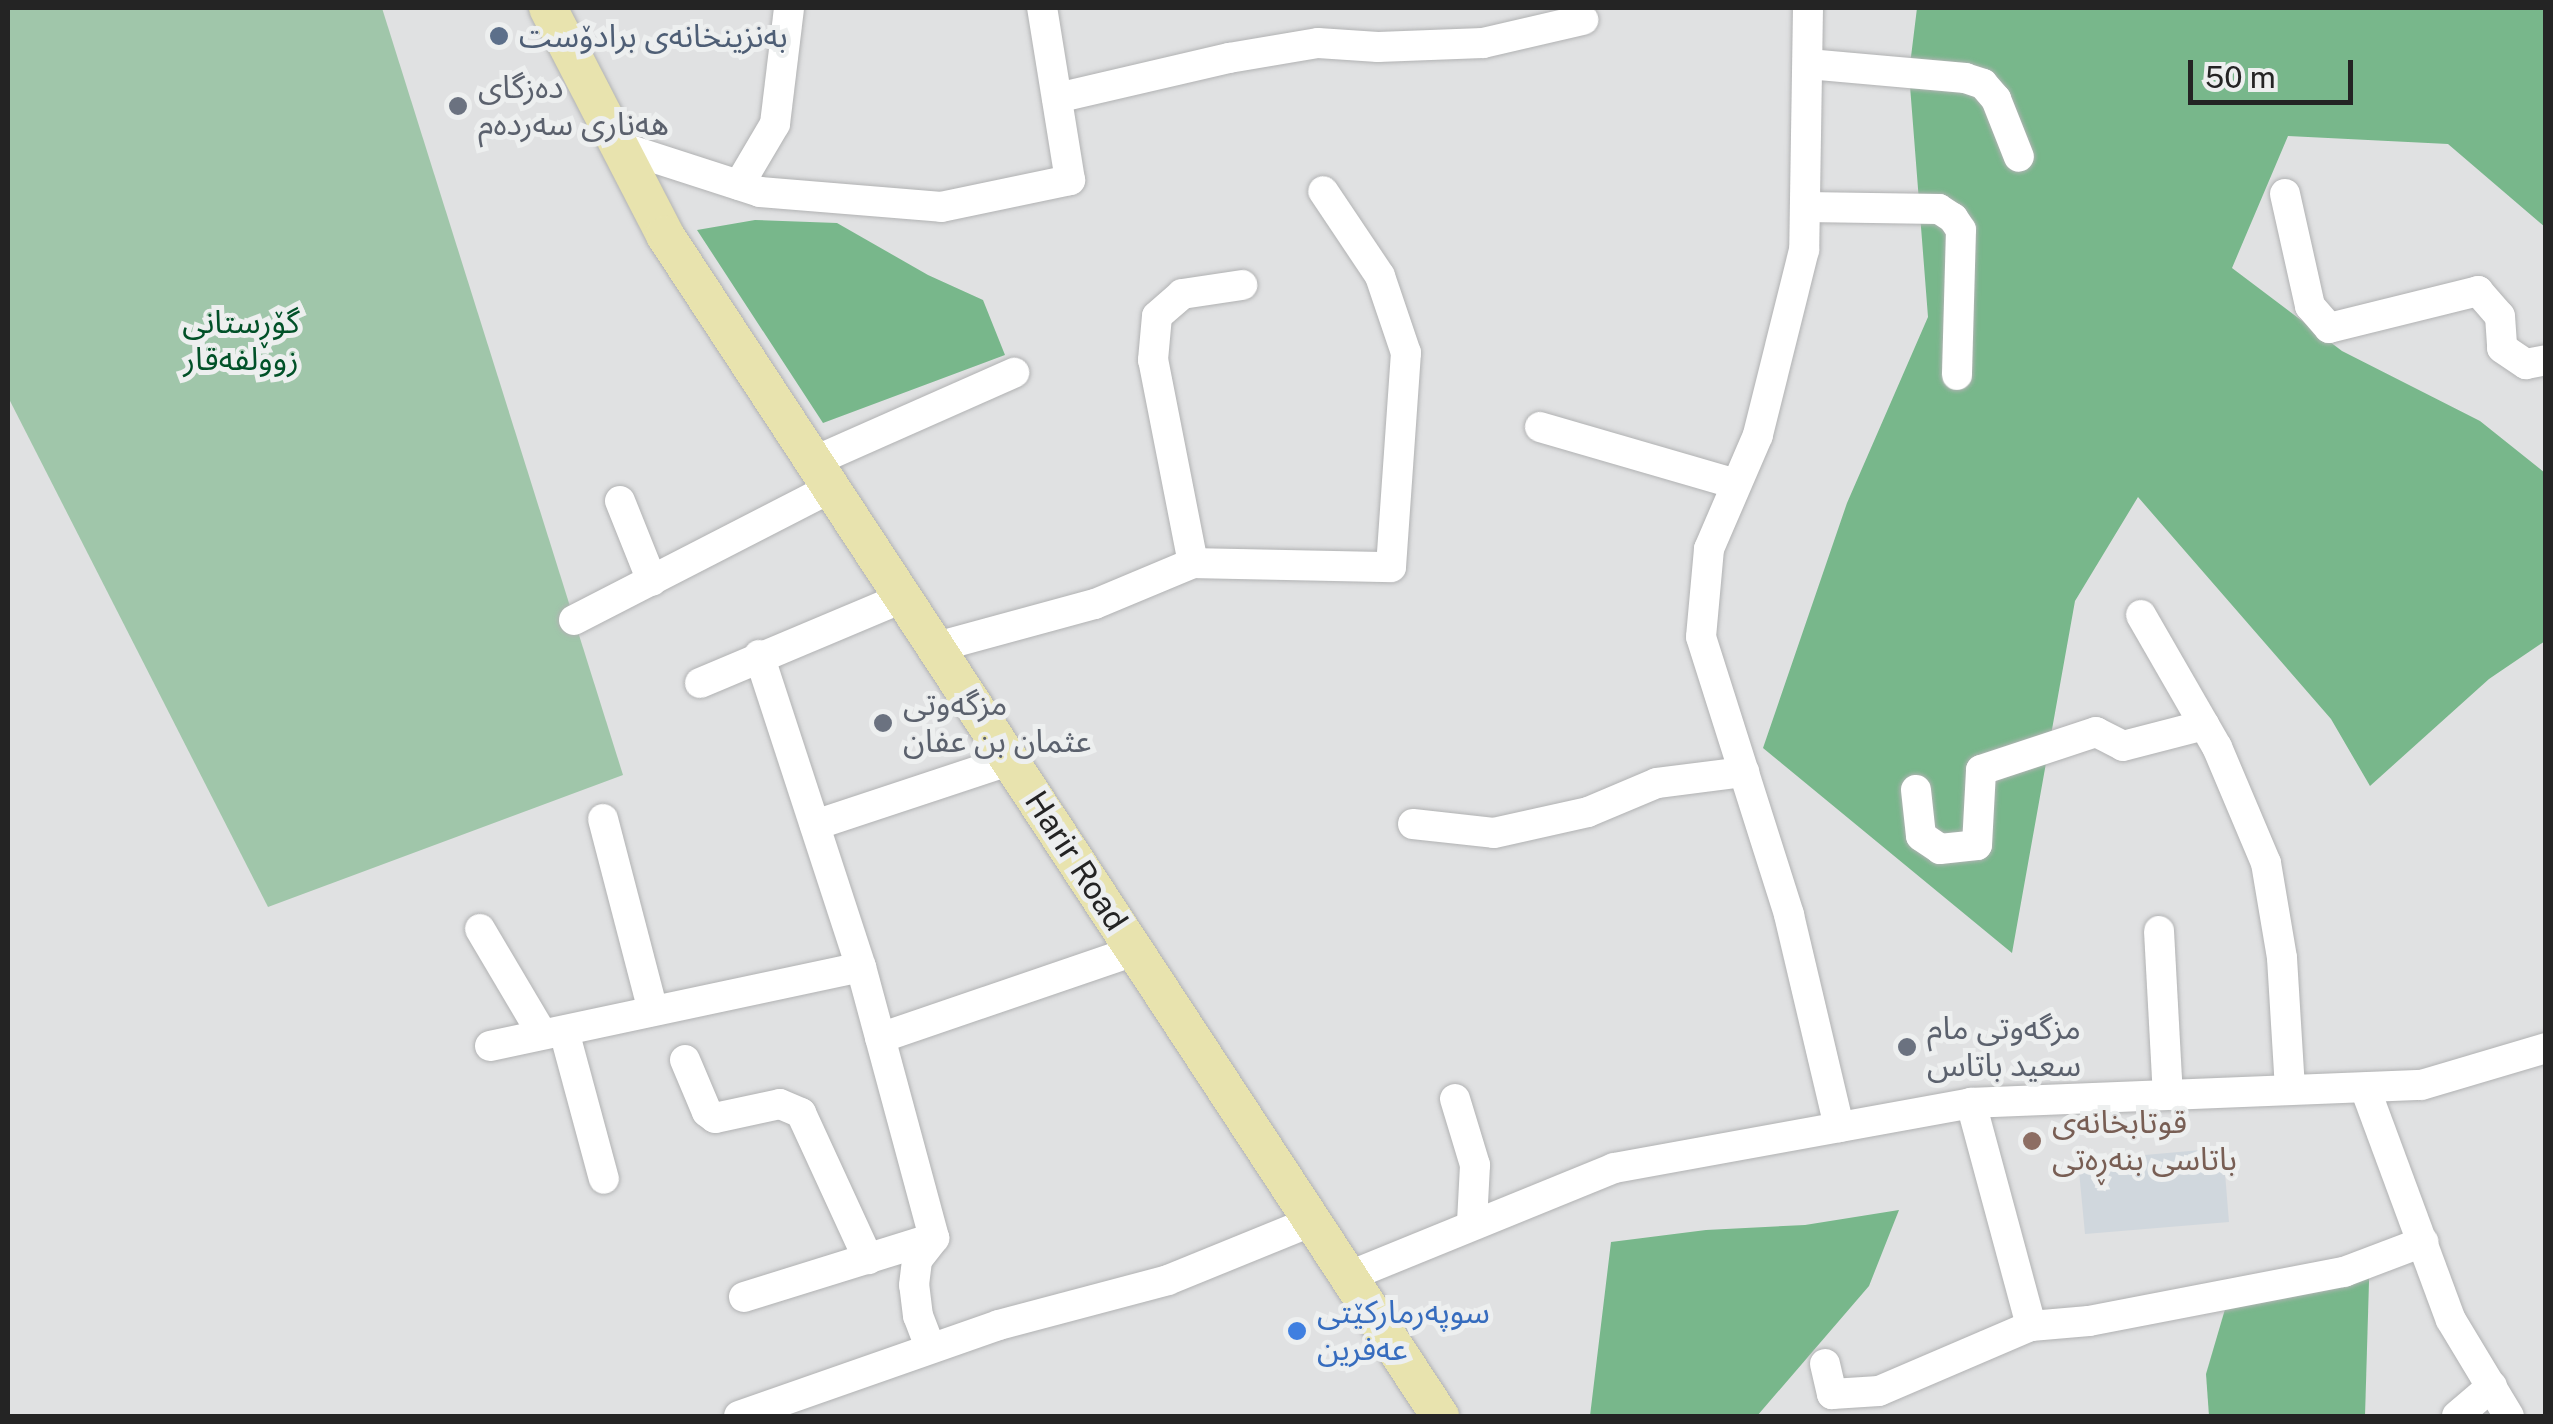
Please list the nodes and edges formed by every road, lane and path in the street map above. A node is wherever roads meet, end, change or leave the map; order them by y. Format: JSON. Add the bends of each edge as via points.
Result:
{"nodes":[{"id":1,"x":548,"y":8,"type":"edge"},
{"id":2,"x":578,"y":8,"type":"edge"},
{"id":3,"x":789,"y":8,"type":"edge"},
{"id":4,"x":1042,"y":8,"type":"edge"},
{"id":5,"x":1808,"y":8,"type":"edge"},
{"id":6,"x":1583,"y":20,"type":"dead end"},
{"id":7,"x":1808,"y":64,"type":"junction"},
{"id":8,"x":1057,"y":98,"type":"junction"},
{"id":9,"x":624,"y":148,"type":"junction"},
{"id":10,"x":2019,"y":157,"type":"dead end"},
{"id":11,"x":740,"y":186,"type":"junction"},
{"id":12,"x":1323,"y":191,"type":"dead end"},
{"id":13,"x":2285,"y":194,"type":"dead end"},
{"id":14,"x":1805,"y":207,"type":"junction"},
{"id":15,"x":1242,"y":284,"type":"dead end"},
{"id":16,"x":2546,"y":360,"type":"edge"},
{"id":17,"x":1014,"y":373,"type":"dead end"},
{"id":18,"x":1957,"y":376,"type":"dead end"},
{"id":19,"x":1540,"y":427,"type":"dead end"},
{"id":20,"x":824,"y":474,"type":"junction"},
{"id":21,"x":1736,"y":484,"type":"junction"},
{"id":22,"x":620,"y":501,"type":"dead end"},
{"id":23,"x":1192,"y":563,"type":"junction"},
{"id":24,"x":652,"y":582,"type":"junction"},
{"id":25,"x":905,"y":597,"type":"junction"},
{"id":26,"x":2141,"y":615,"type":"dead end"},
{"id":27,"x":574,"y":620,"type":"dead end"},
{"id":28,"x":940,"y":652,"type":"junction"},
{"id":29,"x":760,"y":655,"type":"junction"},
{"id":30,"x":700,"y":683,"type":"dead end"},
{"id":31,"x":2204,"y":725,"type":"junction"},
{"id":32,"x":1010,"y":760,"type":"junction"},
{"id":33,"x":1744,"y":772,"type":"junction"},
{"id":34,"x":1916,"y":790,"type":"dead end"},
{"id":35,"x":603,"y":819,"type":"dead end"},
{"id":36,"x":1413,"y":824,"type":"dead end"},
{"id":37,"x":815,"y":826,"type":"junction"},
{"id":38,"x":480,"y":928,"type":"dead end"},
{"id":39,"x":2159,"y":931,"type":"dead end"},
{"id":40,"x":1134,"y":950,"type":"junction"},
{"id":41,"x":861,"y":967,"type":"junction"},
{"id":42,"x":653,"y":1011,"type":"junction"},
{"id":43,"x":553,"y":1032,"type":"junction"},
{"id":44,"x":880,"y":1038,"type":"junction"},
{"id":45,"x":490,"y":1046,"type":"dead end"},
{"id":46,"x":2546,"y":1048,"type":"edge"},
{"id":47,"x":685,"y":1060,"type":"dead end"},
{"id":48,"x":2366,"y":1088,"type":"junction"},
{"id":49,"x":2290,"y":1090,"type":"junction"},
{"id":50,"x":2168,"y":1096,"type":"junction"},
{"id":51,"x":1455,"y":1099,"type":"dead end"},
{"id":52,"x":1972,"y":1103,"type":"junction"},
{"id":53,"x":1838,"y":1128,"type":"junction"},
{"id":54,"x":604,"y":1179,"type":"dead end"},
{"id":55,"x":1310,"y":1222,"type":"junction"},
{"id":56,"x":1472,"y":1223,"type":"junction"},
{"id":57,"x":934,"y":1238,"type":"junction"},
{"id":58,"x":2422,"y":1242,"type":"junction"},
{"id":59,"x":868,"y":1259,"type":"junction"},
{"id":60,"x":1346,"y":1277,"type":"junction"},
{"id":61,"x":744,"y":1297,"type":"dead end"},
{"id":62,"x":2031,"y":1326,"type":"junction"},
{"id":63,"x":930,"y":1347,"type":"junction"},
{"id":64,"x":1825,"y":1364,"type":"dead end"},
{"id":65,"x":2492,"y":1386,"type":"junction"},
{"id":66,"x":742,"y":1416,"type":"edge"},
{"id":67,"x":1440,"y":1416,"type":"edge"},
{"id":68,"x":2456,"y":1416,"type":"edge"},
{"id":69,"x":2509,"y":1416,"type":"edge"}],
"edges":[{"from":1,"to":9,"type":"main road"},
{"from":2,"to":9,"type":"main road"},
{"from":3,"to":11,"type":"street","via":[[775,124]]},
{"from":4,"to":8,"type":"street"},
{"from":5,"to":7,"type":"street"},
{"from":6,"to":8,"type":"street","via":[[1482,43],[1318,42]]},
{"from":7,"to":10,"type":"street","via":[[1982,84],[1996,99]]},
{"from":7,"to":14,"type":"street"},
{"from":8,"to":11,"type":"street","via":[[1070,180],[941,207]]},
{"from":9,"to":11,"type":"street"},
{"from":9,"to":20,"type":"main road","name":"Harir Road","via":[[665,234]]},
{"from":12,"to":23,"type":"street","via":[[1380,276],[1406,353],[1391,567]]},
{"from":13,"to":16,"type":"street","via":[[2310,306],[2330,328],[2478,291],[2500,316],[2502,348],[2526,364]]},
{"from":14,"to":18,"type":"street","via":[[1939,209],[1954,218],[1960,230]]},
{"from":14,"to":21,"type":"street","via":[[1804,250],[1758,435]]},
{"from":15,"to":23,"type":"street","via":[[1182,294],[1157,316],[1153,360]]},
{"from":17,"to":20,"type":"street"},
{"from":19,"to":21,"type":"street"},
{"from":20,"to":24,"type":"street"},
{"from":20,"to":25,"type":"main road","name":"Harir Road"},
{"from":21,"to":33,"type":"street","via":[[1709,549],[1701,637]]},
{"from":22,"to":24,"type":"street"},
{"from":23,"to":28,"type":"street","via":[[1095,604],[944,645]]},
{"from":24,"to":27,"type":"street"},
{"from":25,"to":28,"type":"main road","name":"Harir Road"},
{"from":25,"to":29,"type":"street"},
{"from":26,"to":31,"type":"street"},
{"from":28,"to":32,"type":"main road","name":"Harir Road"},
{"from":29,"to":30,"type":"street"},
{"from":29,"to":37,"type":"street"},
{"from":31,"to":34,"type":"street","via":[[2123,746],[2096,732],[1981,770],[1978,845],[1940,850],[1921,836]]},
{"from":31,"to":49,"type":"street","via":[[2266,863],[2282,958]]},
{"from":32,"to":37,"type":"street"},
{"from":32,"to":40,"type":"main road","name":"Harir Road"},
{"from":33,"to":36,"type":"street","via":[[1656,783],[1588,812],[1494,833]]},
{"from":33,"to":53,"type":"street","via":[[1789,916]]},
{"from":35,"to":42,"type":"street"},
{"from":37,"to":41,"type":"street"},
{"from":38,"to":43,"type":"street"},
{"from":39,"to":50,"type":"street"},
{"from":40,"to":44,"type":"street"},
{"from":40,"to":55,"type":"main road","name":"Harir Road"},
{"from":41,"to":42,"type":"street"},
{"from":41,"to":44,"type":"street"},
{"from":42,"to":43,"type":"street"},
{"from":43,"to":45,"type":"street"},
{"from":43,"to":54,"type":"street"},
{"from":44,"to":57,"type":"street"},
{"from":46,"to":48,"type":"street","via":[[2421,1085]]},
{"from":47,"to":59,"type":"street","via":[[707,1112],[716,1118],[780,1104],[801,1113]]},
{"from":48,"to":49,"type":"street"},
{"from":48,"to":58,"type":"street"},
{"from":49,"to":50,"type":"street"},
{"from":50,"to":52,"type":"street"},
{"from":51,"to":56,"type":"street","via":[[1475,1165]]},
{"from":52,"to":53,"type":"street"},
{"from":52,"to":62,"type":"street"},
{"from":53,"to":56,"type":"street","via":[[1614,1168]]},
{"from":55,"to":60,"type":"main road","name":"Harir Road"},
{"from":55,"to":63,"type":"street","via":[[1168,1280]]},
{"from":56,"to":60,"type":"street"},
{"from":57,"to":59,"type":"street"},
{"from":57,"to":63,"type":"street","via":[[917,1260],[914,1285]]},
{"from":58,"to":62,"type":"street","via":[[2344,1272],[2089,1322]]},
{"from":58,"to":65,"type":"street","via":[[2451,1320]]},
{"from":59,"to":61,"type":"street"},
{"from":60,"to":67,"type":"main road","name":"Harir Road"},
{"from":62,"to":64,"type":"street","via":[[1879,1391],[1832,1394]]},
{"from":63,"to":66,"type":"street"},
{"from":65,"to":68,"type":"street"},
{"from":65,"to":69,"type":"street"}]}
